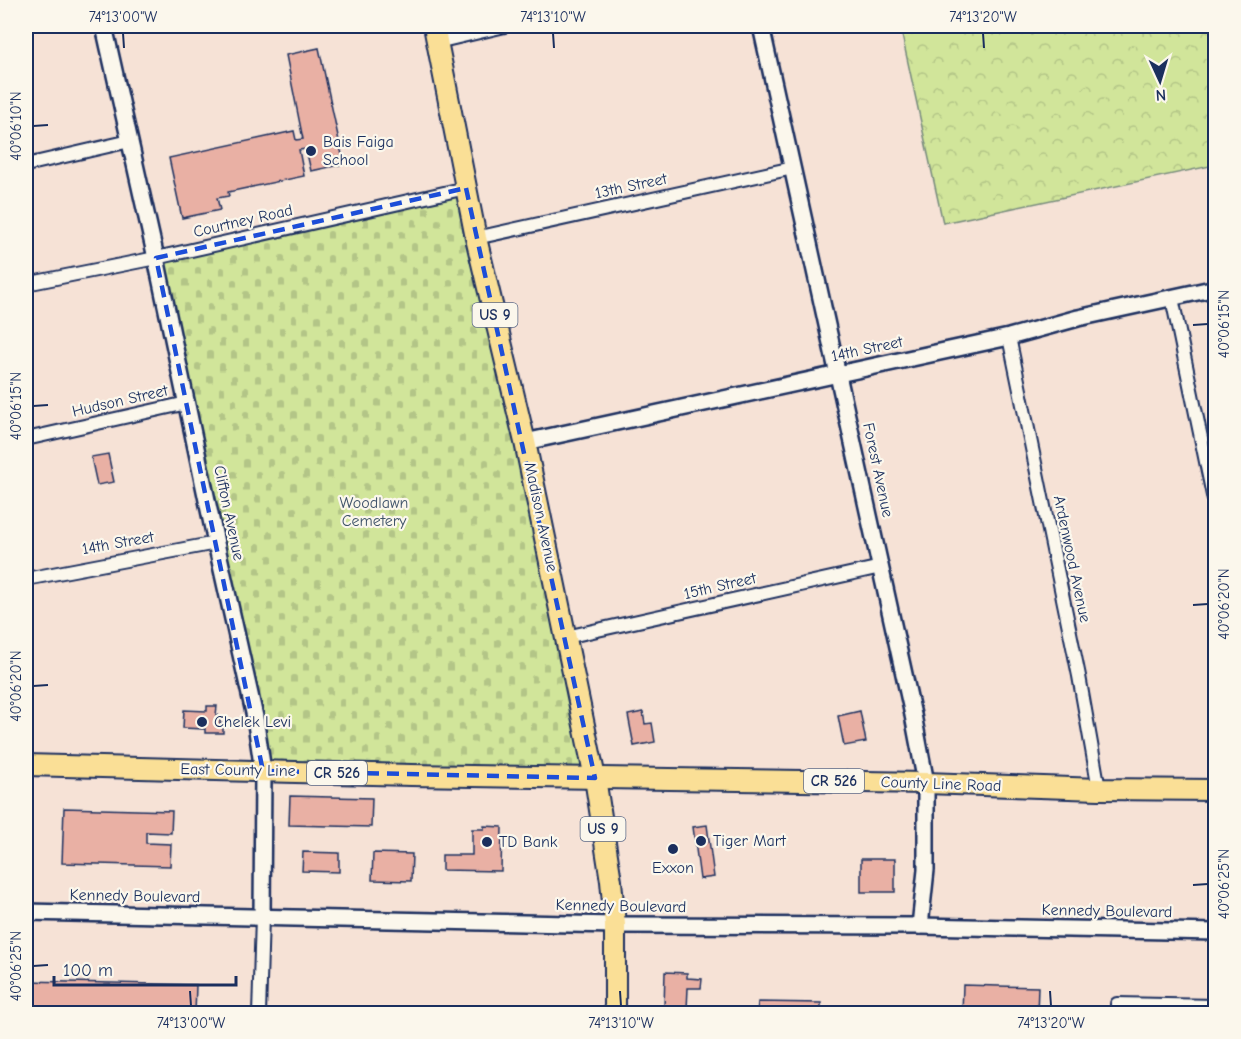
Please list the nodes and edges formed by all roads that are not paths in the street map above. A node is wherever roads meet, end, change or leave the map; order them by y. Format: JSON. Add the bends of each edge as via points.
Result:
{"nodes":[{"id":1,"x":104,"y":26,"type":"edge"},
{"id":2,"x":505,"y":26,"type":"edge"},
{"id":3,"x":761,"y":26,"type":"edge"},
{"id":4,"x":435,"y":34,"type":"edge"},
{"id":5,"x":130,"y":141,"type":"junction"},
{"id":6,"x":26,"y":165,"type":"edge"},
{"id":7,"x":793,"y":168,"type":"junction"},
{"id":8,"x":466,"y":188,"type":"junction"},
{"id":9,"x":476,"y":238,"type":"junction"},
{"id":10,"x":156,"y":258,"type":"junction"},
{"id":11,"x":26,"y":284,"type":"edge"},
{"id":12,"x":1215,"y":288,"type":"edge"},
{"id":13,"x":1172,"y":298,"type":"junction"},
{"id":14,"x":1009,"y":337,"type":"junction"},
{"id":15,"x":839,"y":373,"type":"junction"},
{"id":16,"x":187,"y":403,"type":"junction"},
{"id":17,"x":26,"y":439,"type":"edge"},
{"id":18,"x":525,"y":442,"type":"junction"},
{"id":19,"x":1215,"y":510,"type":"edge"},
{"id":20,"x":216,"y":543,"type":"junction"},
{"id":21,"x":881,"y":567,"type":"junction"},
{"id":22,"x":26,"y":579,"type":"edge"},
{"id":23,"x":566,"y":637,"type":"junction"},
{"id":24,"x":26,"y":765,"type":"edge"},
{"id":25,"x":263,"y":771,"type":"junction"},
{"id":26,"x":595,"y":778,"type":"junction"},
{"id":27,"x":926,"y":783,"type":"junction"},
{"id":28,"x":1099,"y":789,"type":"junction"},
{"id":29,"x":1215,"y":790,"type":"edge"},
{"id":30,"x":26,"y":912,"type":"edge"},
{"id":31,"x":262,"y":917,"type":"junction"},
{"id":32,"x":615,"y":925,"type":"junction"},
{"id":33,"x":920,"y":926,"type":"junction"},
{"id":34,"x":1215,"y":932,"type":"edge"},
{"id":35,"x":1215,"y":1006,"type":"edge"},
{"id":36,"x":260,"y":1014,"type":"edge"},
{"id":37,"x":615,"y":1014,"type":"edge"},
{"id":38,"x":1117,"y":1014,"type":"edge"}],
"edges":[{"from":1,"to":5,"type":"street","name":"Clifton Avenue"},
{"from":2,"to":4,"type":"street"},
{"from":3,"to":7,"type":"street","name":"Forest Avenue"},
{"from":4,"to":8,"type":"main road","name":"Madison Avenue","number":"US 9"},
{"from":5,"to":6,"type":"street"},
{"from":5,"to":10,"type":"street","name":"Clifton Avenue"},
{"from":7,"to":9,"type":"street","name":"13th Street"},
{"from":7,"to":15,"type":"street","name":"Forest Avenue"},
{"from":8,"to":9,"type":"main road","name":"Madison Avenue","number":"US 9"},
{"from":8,"to":10,"type":"street","name":"Courtney Road"},
{"from":9,"to":18,"type":"main road","name":"Madison Avenue","number":"US 9"},
{"from":10,"to":11,"type":"street","name":"Courtney Road"},
{"from":10,"to":16,"type":"street","name":"Clifton Avenue"},
{"from":12,"to":13,"type":"street","name":"14th Street"},
{"from":13,"to":14,"type":"street","name":"14th Street"},
{"from":13,"to":19,"type":"street"},
{"from":14,"to":15,"type":"street","name":"14th Street"},
{"from":14,"to":28,"type":"street","name":"Ardenwood Avenue"},
{"from":15,"to":18,"type":"street","name":"14th Street"},
{"from":15,"to":21,"type":"street","name":"Forest Avenue"},
{"from":16,"to":17,"type":"street","name":"Hudson Street"},
{"from":16,"to":20,"type":"street","name":"Clifton Avenue"},
{"from":18,"to":23,"type":"main road","name":"Madison Avenue","number":"US 9"},
{"from":20,"to":22,"type":"street","name":"14th Street"},
{"from":20,"to":25,"type":"street","name":"Clifton Avenue","via":[[255,717]]},
{"from":21,"to":23,"type":"street","name":"15th Street"},
{"from":21,"to":27,"type":"street","name":"Forest Avenue"},
{"from":23,"to":26,"type":"main road","name":"Madison Avenue","number":"US 9"},
{"from":24,"to":25,"type":"main road","name":"East County Line","number":"CR 526"},
{"from":25,"to":26,"type":"main road","name":"East County Line","number":"CR 526"},
{"from":25,"to":31,"type":"street","name":"Clifton Avenue"},
{"from":26,"to":27,"type":"main road","name":"County Line Road","number":"CR 526"},
{"from":26,"to":32,"type":"main road","name":"Madison Avenue","number":"US 9"},
{"from":27,"to":28,"type":"main road","name":"County Line Road","number":"CR 526"},
{"from":27,"to":33,"type":"street","name":"Forest Avenue","via":[[926,870]]},
{"from":28,"to":29,"type":"main road","name":"County Line Road","number":"CR 526"},
{"from":30,"to":31,"type":"street","name":"Kennedy Boulevard"},
{"from":31,"to":32,"type":"street","name":"Kennedy Boulevard"},
{"from":31,"to":36,"type":"street","name":"Clifton Avenue"},
{"from":32,"to":33,"type":"street","name":"Kennedy Boulevard"},
{"from":32,"to":37,"type":"main road","name":"Madison Avenue","number":"US 9"},
{"from":33,"to":34,"type":"street","name":"Kennedy Boulevard"},
{"from":35,"to":38,"type":"street","via":[[1117,1004]]}]}
